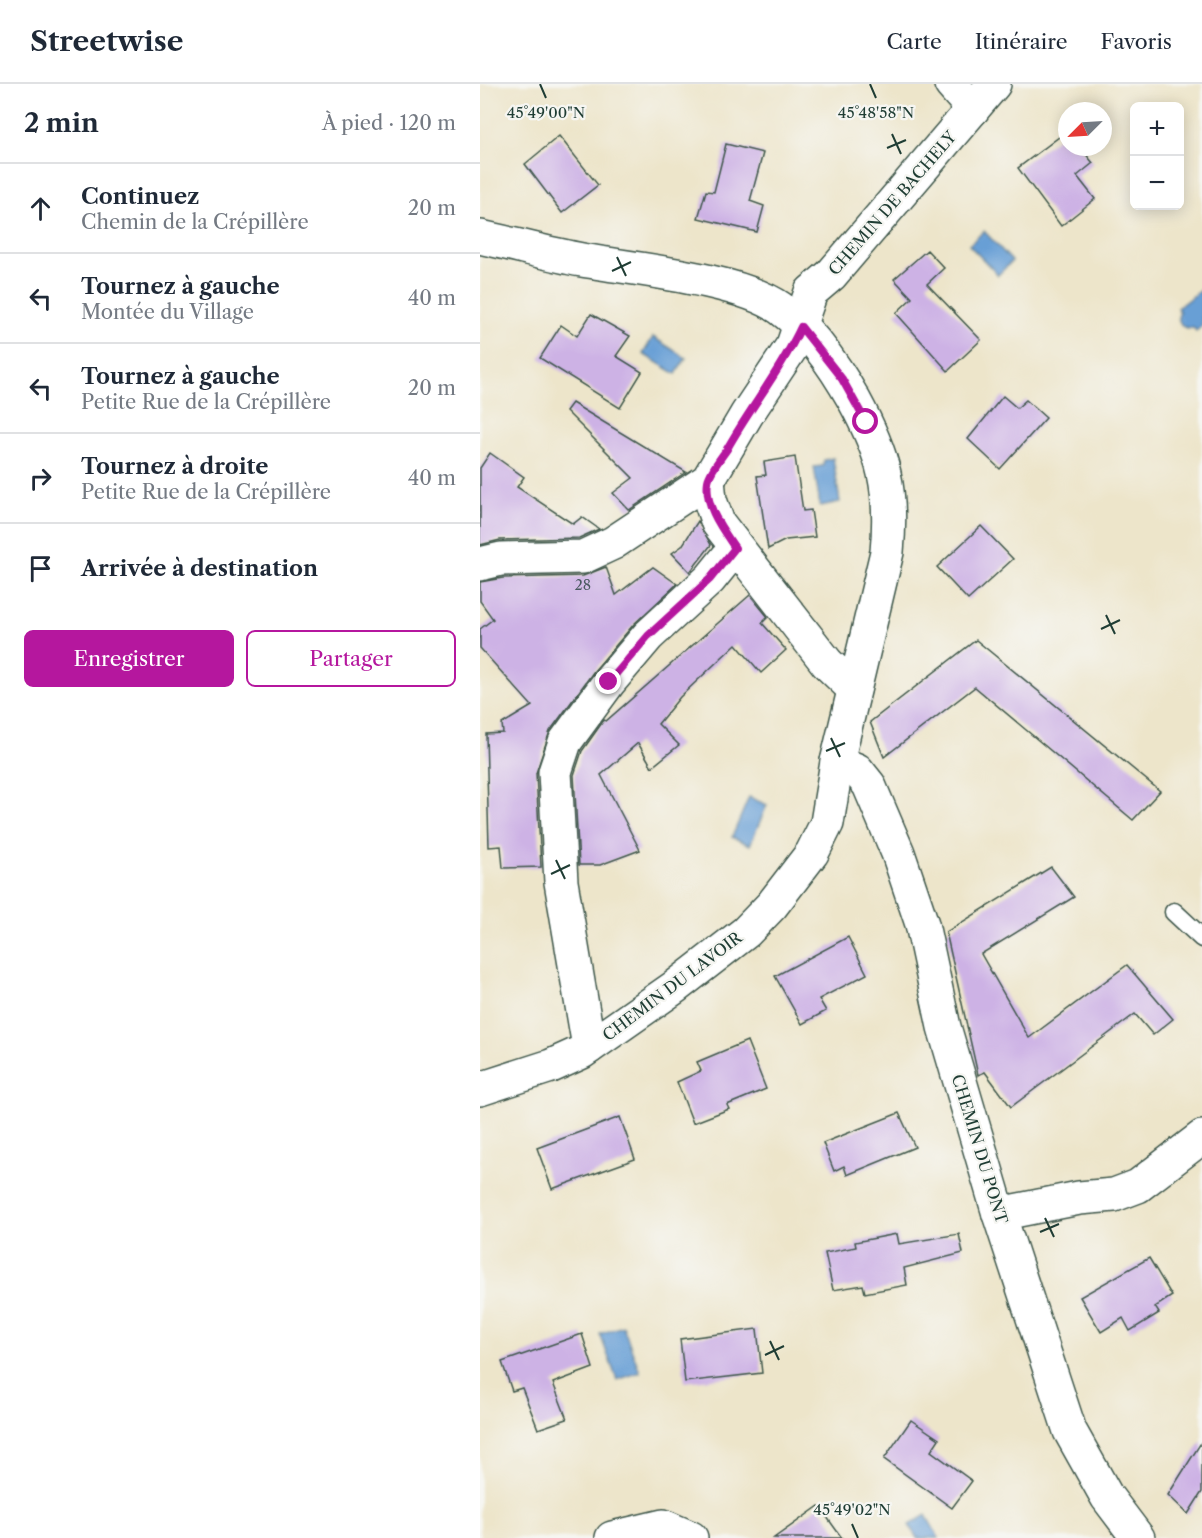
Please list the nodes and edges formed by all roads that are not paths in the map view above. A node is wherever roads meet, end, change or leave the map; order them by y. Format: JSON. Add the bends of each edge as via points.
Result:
{"nodes":[{"id":1,"x":951,"y":84,"type":"edge"},
{"id":2,"x":994,"y":84,"type":"edge"},
{"id":3,"x":973,"y":110,"type":"junction"},
{"id":4,"x":480,"y":237,"type":"edge"},
{"id":5,"x":801,"y":327,"type":"junction"},
{"id":6,"x":708,"y":480,"type":"junction"},
{"id":7,"x":735,"y":548,"type":"junction"},
{"id":8,"x":480,"y":564,"type":"edge"},
{"id":9,"x":854,"y":689,"type":"junction"},
{"id":10,"x":837,"y":762,"type":"junction"},
{"id":11,"x":1174,"y":912,"type":"dead end"},
{"id":12,"x":1202,"y":938,"type":"edge"},
{"id":13,"x":589,"y":1047,"type":"junction"},
{"id":14,"x":480,"y":1089,"type":"edge"},
{"id":15,"x":1202,"y":1137,"type":"edge"},
{"id":16,"x":999,"y":1214,"type":"junction"},
{"id":17,"x":612,"y":1538,"type":"edge"},
{"id":18,"x":691,"y":1538,"type":"edge"},
{"id":19,"x":1138,"y":1538,"type":"edge"}],
"edges":[{"from":1,"to":3,"type":"street"},
{"from":2,"to":3,"type":"street","name":"CHEMIN DE BACHELY"},
{"from":3,"to":5,"type":"street","name":"CHEMIN DE BACHELY","via":[[831,275],[811,292]]},
{"from":4,"to":5,"type":"street","name":"CHEMIN DU LAVOIR","via":[[741,291],[780,308]]},
{"from":5,"to":6,"type":"street","name":"CHEMIN DE BACHELY"},
{"from":5,"to":9,"type":"street","name":"CHEMIN DU LAVOIR","via":[[842,379],[866,422],[889,487],[887,552]]},
{"from":6,"to":7,"type":"street","via":[[718,523]]},
{"from":6,"to":8,"type":"street","via":[[613,543],[583,557],[501,559]]},
{"from":7,"to":9,"type":"street","via":[[827,663]]},
{"from":7,"to":13,"type":"street","via":[[710,579],[648,636],[609,682],[565,742],[555,772],[561,882]]},
{"from":9,"to":10,"type":"street","name":"CHEMIN DU LAVOIR"},
{"from":10,"to":13,"type":"street","name":"CHEMIN DU LAVOIR","via":[[827,823],[812,853],[772,906],[712,960]]},
{"from":10,"to":16,"type":"street","name":"CHEMIN DU PONT","via":[[857,770],[869,785],[898,853],[922,924],[944,1027]]},
{"from":11,"to":12,"type":"lane"},
{"from":13,"to":14,"type":"street","name":"CHEMIN DU LAVOIR","via":[[551,1066]]},
{"from":15,"to":16,"type":"street","via":[[1138,1186],[1114,1195]]},
{"from":16,"to":19,"type":"street","name":"CHEMIN DU PONT","via":[[1070,1431],[1107,1497]]},
{"from":17,"to":18,"type":"street","via":[[663,1526]]}]}
